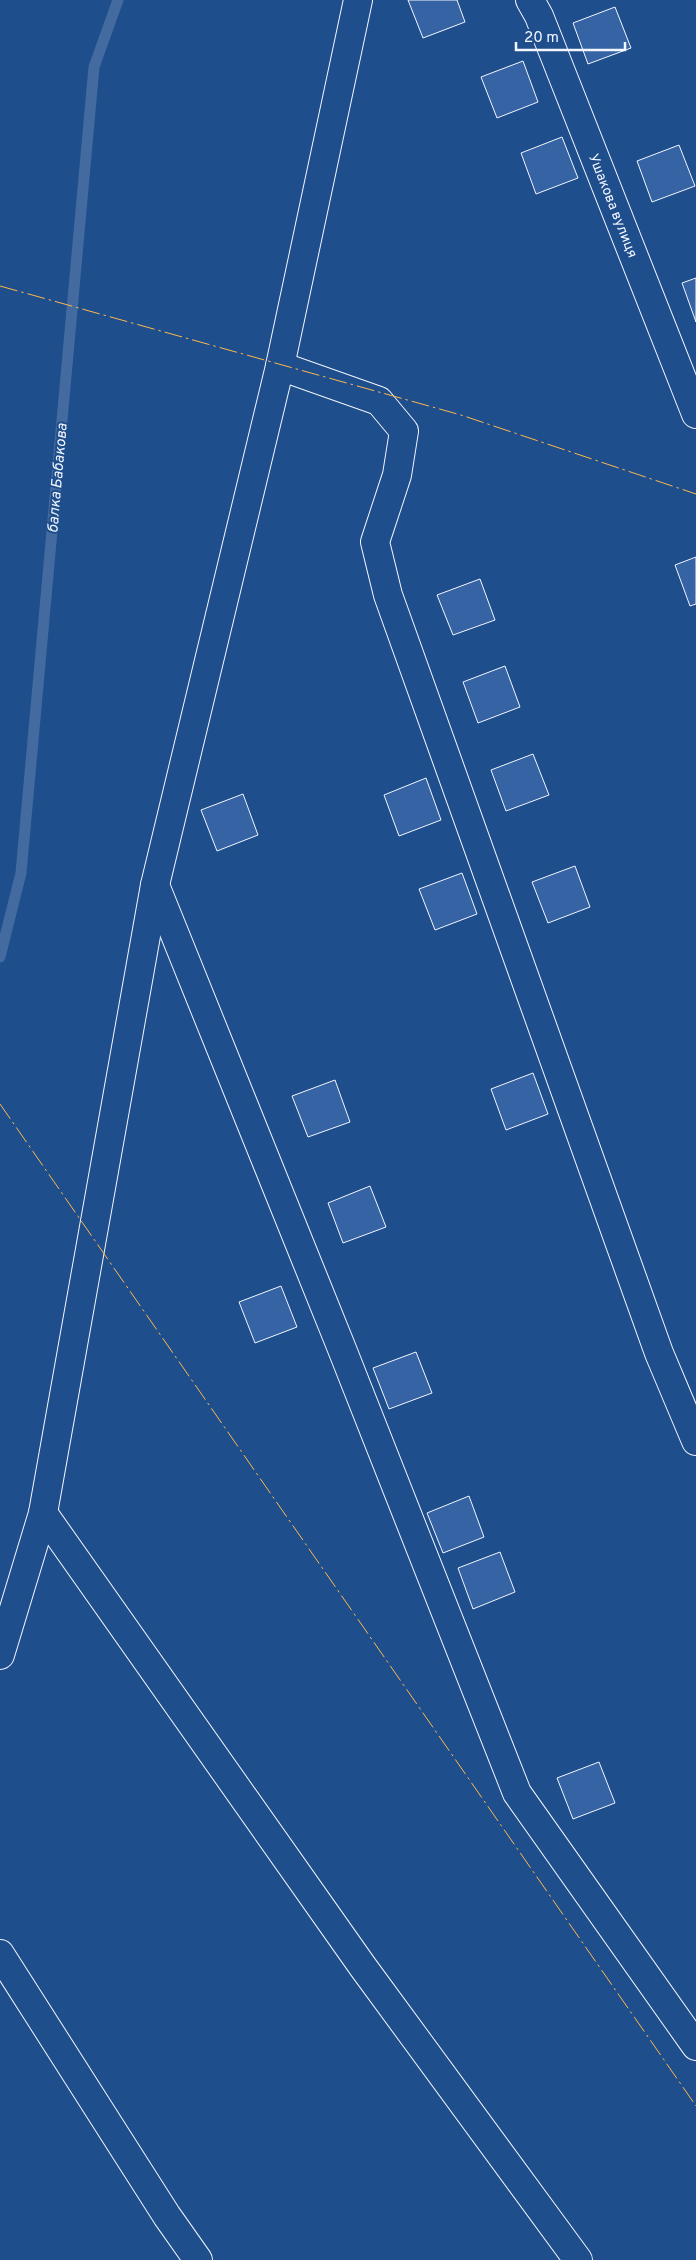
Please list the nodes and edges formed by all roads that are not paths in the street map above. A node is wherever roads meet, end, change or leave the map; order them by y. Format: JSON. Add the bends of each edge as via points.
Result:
{"nodes":[{"id":1,"x":358,"y":0,"type":"edge"},
{"id":2,"x":530,"y":0,"type":"edge"},
{"id":3,"x":280,"y":366,"type":"junction"},
{"id":4,"x":696,"y":414,"type":"edge"},
{"id":5,"x":155,"y":885,"type":"junction"},
{"id":6,"x":696,"y":1441,"type":"edge"},
{"id":7,"x":43,"y":1513,"type":"junction"},
{"id":8,"x":0,"y":1655,"type":"edge"},
{"id":9,"x":0,"y":1954,"type":"edge"},
{"id":10,"x":696,"y":2046,"type":"edge"},
{"id":11,"x":198,"y":2260,"type":"edge"},
{"id":12,"x":578,"y":2260,"type":"edge"}],
"edges":[{"from":1,"to":3,"type":"street"},
{"from":2,"to":4,"type":"street","name":"Ушакова вулиця","via":[[540,16]]},
{"from":3,"to":5,"type":"street"},
{"from":3,"to":6,"type":"street","via":[[379,401],[404,431],[397,475],[375,542],[388,595],[659,1353]]},
{"from":5,"to":7,"type":"street"},
{"from":5,"to":10,"type":"street","via":[[517,1793]]},
{"from":7,"to":8,"type":"street"},
{"from":7,"to":12,"type":"street","via":[[364,1967]]},
{"from":9,"to":11,"type":"street"}]}
